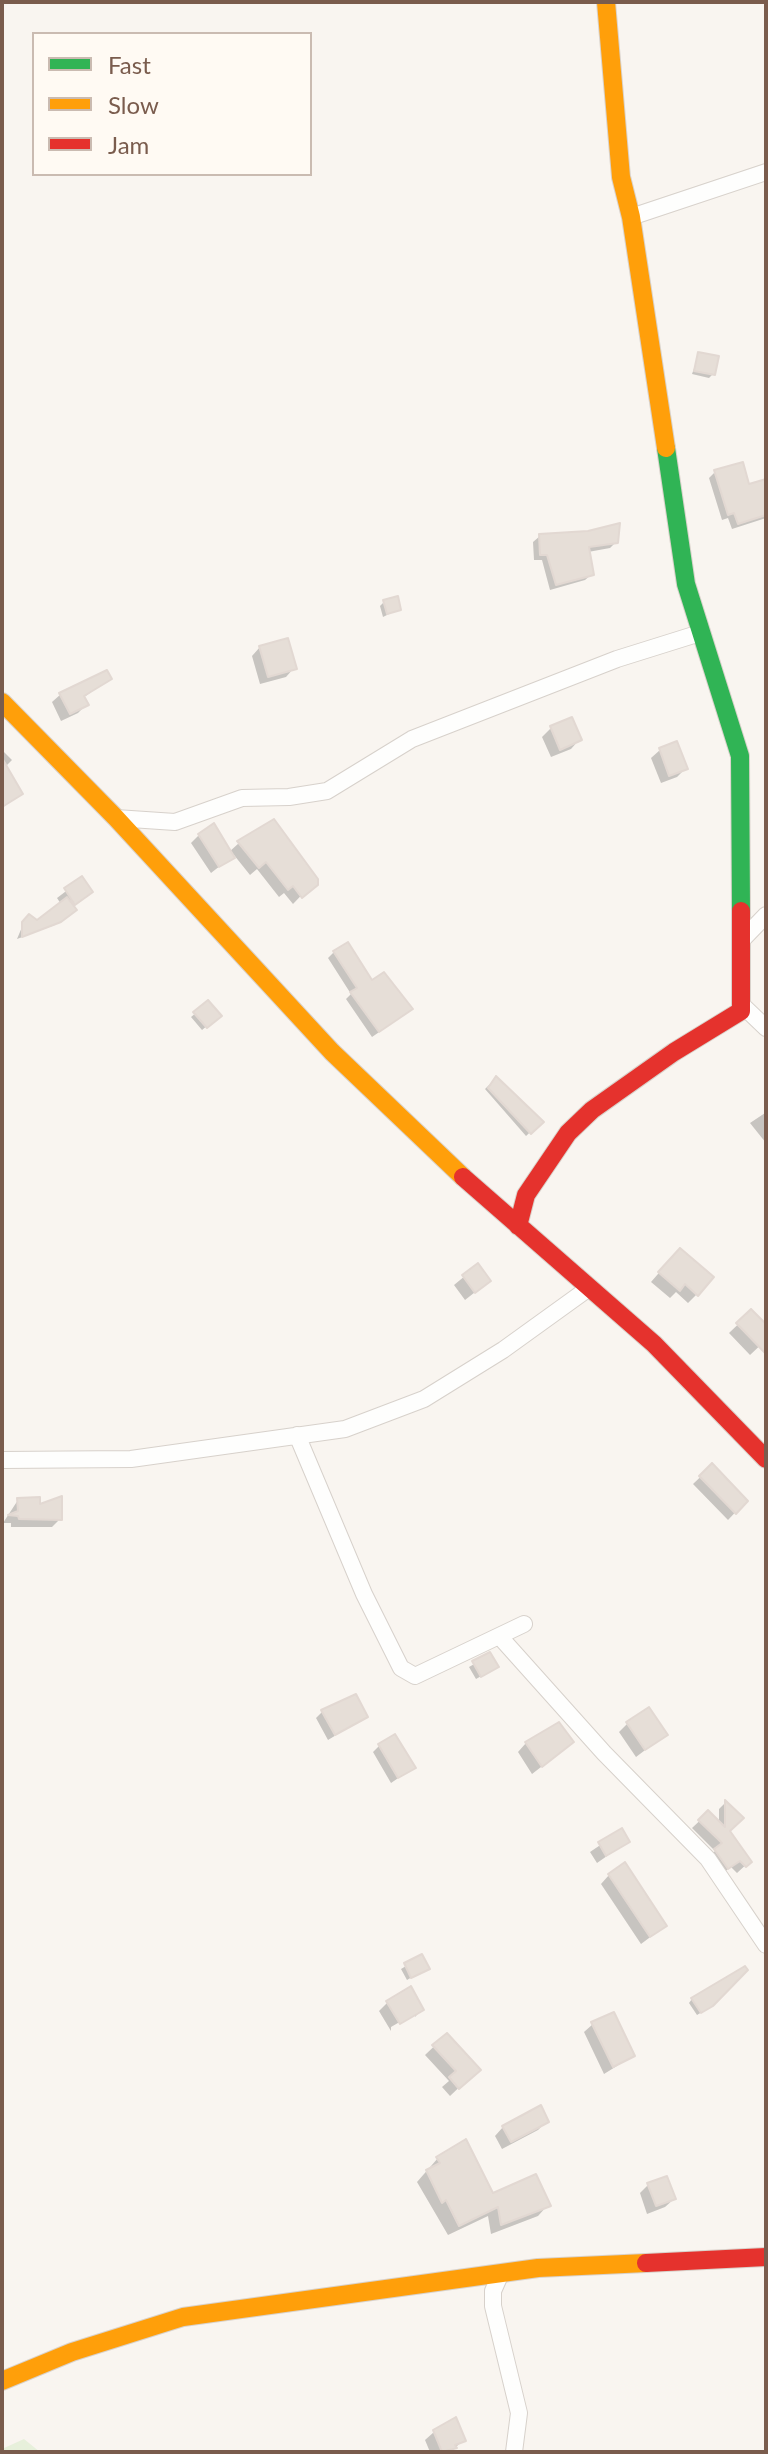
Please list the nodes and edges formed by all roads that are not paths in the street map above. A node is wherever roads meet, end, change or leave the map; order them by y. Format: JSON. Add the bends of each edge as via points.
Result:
{"nodes":[{"id":1,"x":606,"y":2,"type":"edge"},
{"id":2,"x":766,"y":172,"type":"edge"},
{"id":3,"x":631,"y":217,"type":"junction"},
{"id":4,"x":700,"y":633,"type":"junction"},
{"id":5,"x":2,"y":702,"type":"edge"},
{"id":6,"x":116,"y":818,"type":"junction"},
{"id":7,"x":766,"y":915,"type":"edge"},
{"id":8,"x":741,"y":941,"type":"junction"},
{"id":9,"x":741,"y":1004,"type":"junction"},
{"id":10,"x":766,"y":1028,"type":"edge"},
{"id":11,"x":518,"y":1226,"type":"junction"},
{"id":12,"x":589,"y":1288,"type":"junction"},
{"id":13,"x":297,"y":1435,"type":"junction"},
{"id":14,"x":766,"y":1459,"type":"edge"},
{"id":15,"x":2,"y":1460,"type":"edge"},
{"id":16,"x":524,"y":1624,"type":"dead end"},
{"id":17,"x":501,"y":1638,"type":"junction"},
{"id":18,"x":766,"y":1945,"type":"edge"},
{"id":19,"x":766,"y":2257,"type":"edge"},
{"id":20,"x":501,"y":2273,"type":"junction"},
{"id":21,"x":2,"y":2381,"type":"edge"},
{"id":22,"x":514,"y":2452,"type":"edge"}],
"edges":[{"from":1,"to":3,"type":"street","via":[[621,177]]},
{"from":2,"to":3,"type":"street"},
{"from":3,"to":4,"type":"street","via":[[669,483]]},
{"from":4,"to":6,"type":"street","via":[[617,659],[412,739],[327,791],[242,798],[175,822]]},
{"from":4,"to":8,"type":"street","via":[[740,756]]},
{"from":5,"to":6,"type":"street"},
{"from":6,"to":11,"type":"street","via":[[332,1052]]},
{"from":7,"to":8,"type":"street"},
{"from":8,"to":9,"type":"street"},
{"from":9,"to":10,"type":"street"},
{"from":9,"to":11,"type":"street","via":[[734,1018],[674,1052],[568,1133],[526,1195]]},
{"from":11,"to":12,"type":"street"},
{"from":12,"to":13,"type":"street","via":[[424,1399],[345,1429]]},
{"from":12,"to":14,"type":"street","via":[[705,1393]]},
{"from":13,"to":15,"type":"street","via":[[131,1459]]},
{"from":13,"to":17,"type":"street","via":[[401,1668],[415,1676]]},
{"from":16,"to":17,"type":"street"},
{"from":17,"to":18,"type":"street","via":[[708,1859]]},
{"from":19,"to":20,"type":"street"},
{"from":20,"to":21,"type":"street","via":[[183,2317],[72,2352]]},
{"from":20,"to":22,"type":"street","via":[[493,2306],[519,2413]]}]}
